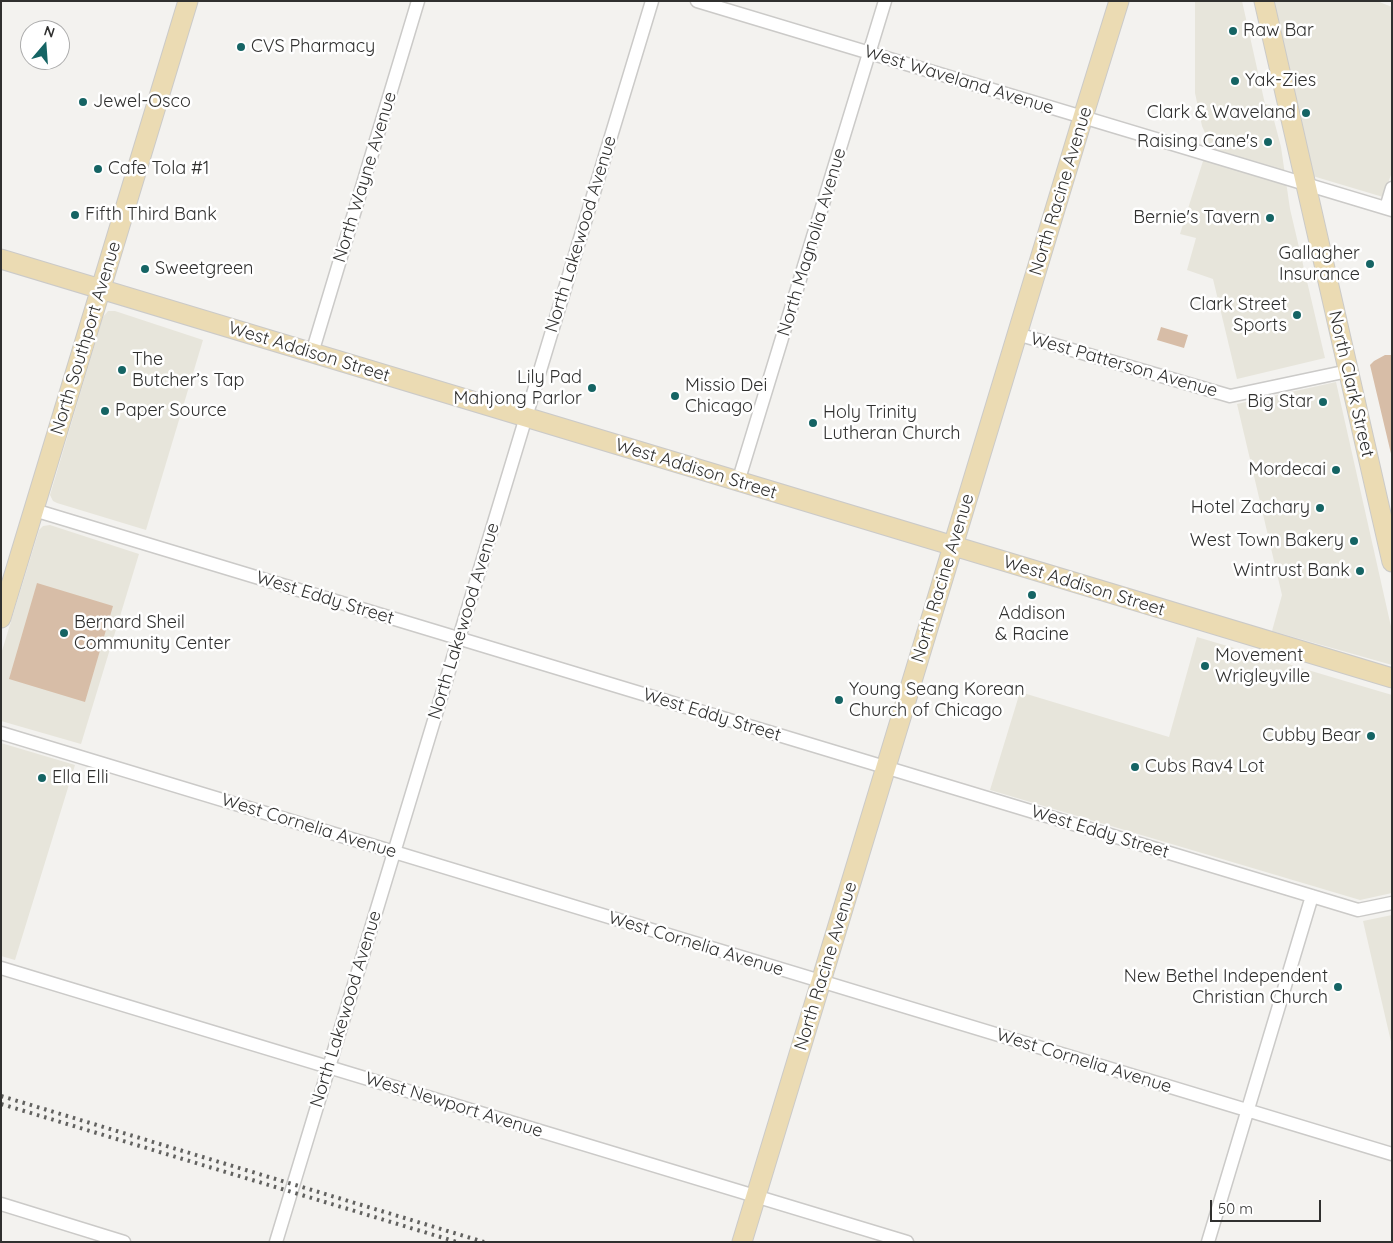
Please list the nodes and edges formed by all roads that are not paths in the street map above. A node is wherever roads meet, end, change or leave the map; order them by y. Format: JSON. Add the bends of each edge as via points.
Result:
{"nodes":[{"id":1,"x":188,"y":1,"type":"edge"},
{"id":2,"x":418,"y":1,"type":"edge"},
{"id":3,"x":652,"y":1,"type":"edge"},
{"id":4,"x":698,"y":1,"type":"edge"},
{"id":5,"x":884,"y":1,"type":"edge"},
{"id":6,"x":1119,"y":1,"type":"edge"},
{"id":7,"x":1264,"y":1,"type":"edge"},
{"id":8,"x":869,"y":53,"type":"junction"},
{"id":9,"x":1083,"y":117,"type":"junction"},
{"id":10,"x":1305,"y":184,"type":"junction"},
{"id":11,"x":1392,"y":188,"type":"edge"},
{"id":12,"x":1389,"y":209,"type":"edge"},
{"id":13,"x":1,"y":260,"type":"edge"},
{"id":14,"x":101,"y":290,"type":"junction"},
{"id":15,"x":1017,"y":334,"type":"junction"},
{"id":16,"x":312,"y":353,"type":"junction"},
{"id":17,"x":1348,"y":371,"type":"junction"},
{"id":18,"x":526,"y":418,"type":"junction"},
{"id":19,"x":738,"y":482,"type":"junction"},
{"id":20,"x":34,"y":510,"type":"junction"},
{"id":21,"x":953,"y":547,"type":"junction"},
{"id":22,"x":1392,"y":562,"type":"edge"},
{"id":23,"x":1,"y":618,"type":"edge"},
{"id":24,"x":459,"y":639,"type":"junction"},
{"id":25,"x":1392,"y":678,"type":"edge"},
{"id":26,"x":1,"y":733,"type":"edge"},
{"id":27,"x":886,"y":768,"type":"junction"},
{"id":28,"x":394,"y":852,"type":"junction"},
{"id":29,"x":1312,"y":896,"type":"junction"},
{"id":30,"x":1392,"y":903,"type":"edge"},
{"id":31,"x":1,"y":968,"type":"edge"},
{"id":32,"x":821,"y":981,"type":"junction"},
{"id":33,"x":329,"y":1067,"type":"junction"},
{"id":34,"x":1248,"y":1110,"type":"junction"},
{"id":35,"x":1392,"y":1154,"type":"edge"},
{"id":36,"x":756,"y":1196,"type":"junction"},
{"id":37,"x":1,"y":1204,"type":"edge"},
{"id":38,"x":124,"y":1242,"type":"edge"},
{"id":39,"x":276,"y":1242,"type":"edge"},
{"id":40,"x":742,"y":1242,"type":"edge"},
{"id":41,"x":906,"y":1242,"type":"edge"},
{"id":42,"x":1208,"y":1242,"type":"edge"}],
"edges":[{"from":1,"to":14,"type":"street","name":"North Southport Avenue"},
{"from":2,"to":16,"type":"street","name":"North Wayne Avenue"},
{"from":3,"to":18,"type":"street","name":"North Lakewood Avenue"},
{"from":4,"to":8,"type":"street","name":"West Waveland Avenue"},
{"from":5,"to":8,"type":"street","name":"North Magnolia Avenue"},
{"from":6,"to":9,"type":"street","name":"North Racine Avenue"},
{"from":7,"to":10,"type":"street","name":"North Clark Street"},
{"from":8,"to":9,"type":"street","name":"West Waveland Avenue"},
{"from":8,"to":19,"type":"street","name":"North Magnolia Avenue"},
{"from":9,"to":10,"type":"street","name":"West Waveland Avenue"},
{"from":9,"to":15,"type":"street","name":"North Racine Avenue"},
{"from":10,"to":12,"type":"street","name":"West Waveland Avenue"},
{"from":10,"to":17,"type":"street","name":"North Clark Street"},
{"from":11,"to":12,"type":"street"},
{"from":13,"to":14,"type":"street","name":"West Addison Street"},
{"from":14,"to":16,"type":"street","name":"West Addison Street"},
{"from":14,"to":20,"type":"street","name":"North Southport Avenue"},
{"from":15,"to":17,"type":"street","name":"West Patterson Avenue","via":[[1230,396]]},
{"from":15,"to":21,"type":"street","name":"North Racine Avenue"},
{"from":16,"to":18,"type":"street","name":"West Addison Street"},
{"from":17,"to":22,"type":"street","name":"North Clark Street"},
{"from":18,"to":19,"type":"street","name":"West Addison Street"},
{"from":18,"to":24,"type":"street","name":"North Lakewood Avenue"},
{"from":19,"to":21,"type":"street","name":"West Addison Street"},
{"from":20,"to":23,"type":"street","name":"North Southport Avenue"},
{"from":20,"to":24,"type":"street","name":"West Eddy Street"},
{"from":21,"to":25,"type":"street","name":"West Addison Street"},
{"from":21,"to":27,"type":"street","name":"North Racine Avenue"},
{"from":24,"to":27,"type":"street","name":"West Eddy Street"},
{"from":24,"to":28,"type":"street","name":"North Lakewood Avenue"},
{"from":26,"to":28,"type":"street","name":"West Cornelia Avenue"},
{"from":27,"to":29,"type":"street","name":"West Eddy Street"},
{"from":27,"to":32,"type":"street","name":"North Racine Avenue"},
{"from":28,"to":32,"type":"street","name":"West Cornelia Avenue"},
{"from":28,"to":33,"type":"street","name":"North Lakewood Avenue"},
{"from":29,"to":30,"type":"street","name":"West Eddy Street","via":[[1358,910]]},
{"from":29,"to":34,"type":"street"},
{"from":31,"to":33,"type":"street","name":"West Newport Avenue"},
{"from":32,"to":34,"type":"street","name":"West Cornelia Avenue"},
{"from":32,"to":36,"type":"street","name":"North Racine Avenue"},
{"from":33,"to":36,"type":"street","name":"West Newport Avenue"},
{"from":33,"to":39,"type":"street","name":"North Lakewood Avenue"},
{"from":34,"to":35,"type":"street","name":"West Cornelia Avenue"},
{"from":34,"to":42,"type":"street"},
{"from":36,"to":40,"type":"street","name":"North Racine Avenue"},
{"from":36,"to":41,"type":"street","name":"West Newport Avenue"},
{"from":37,"to":38,"type":"street"}]}
